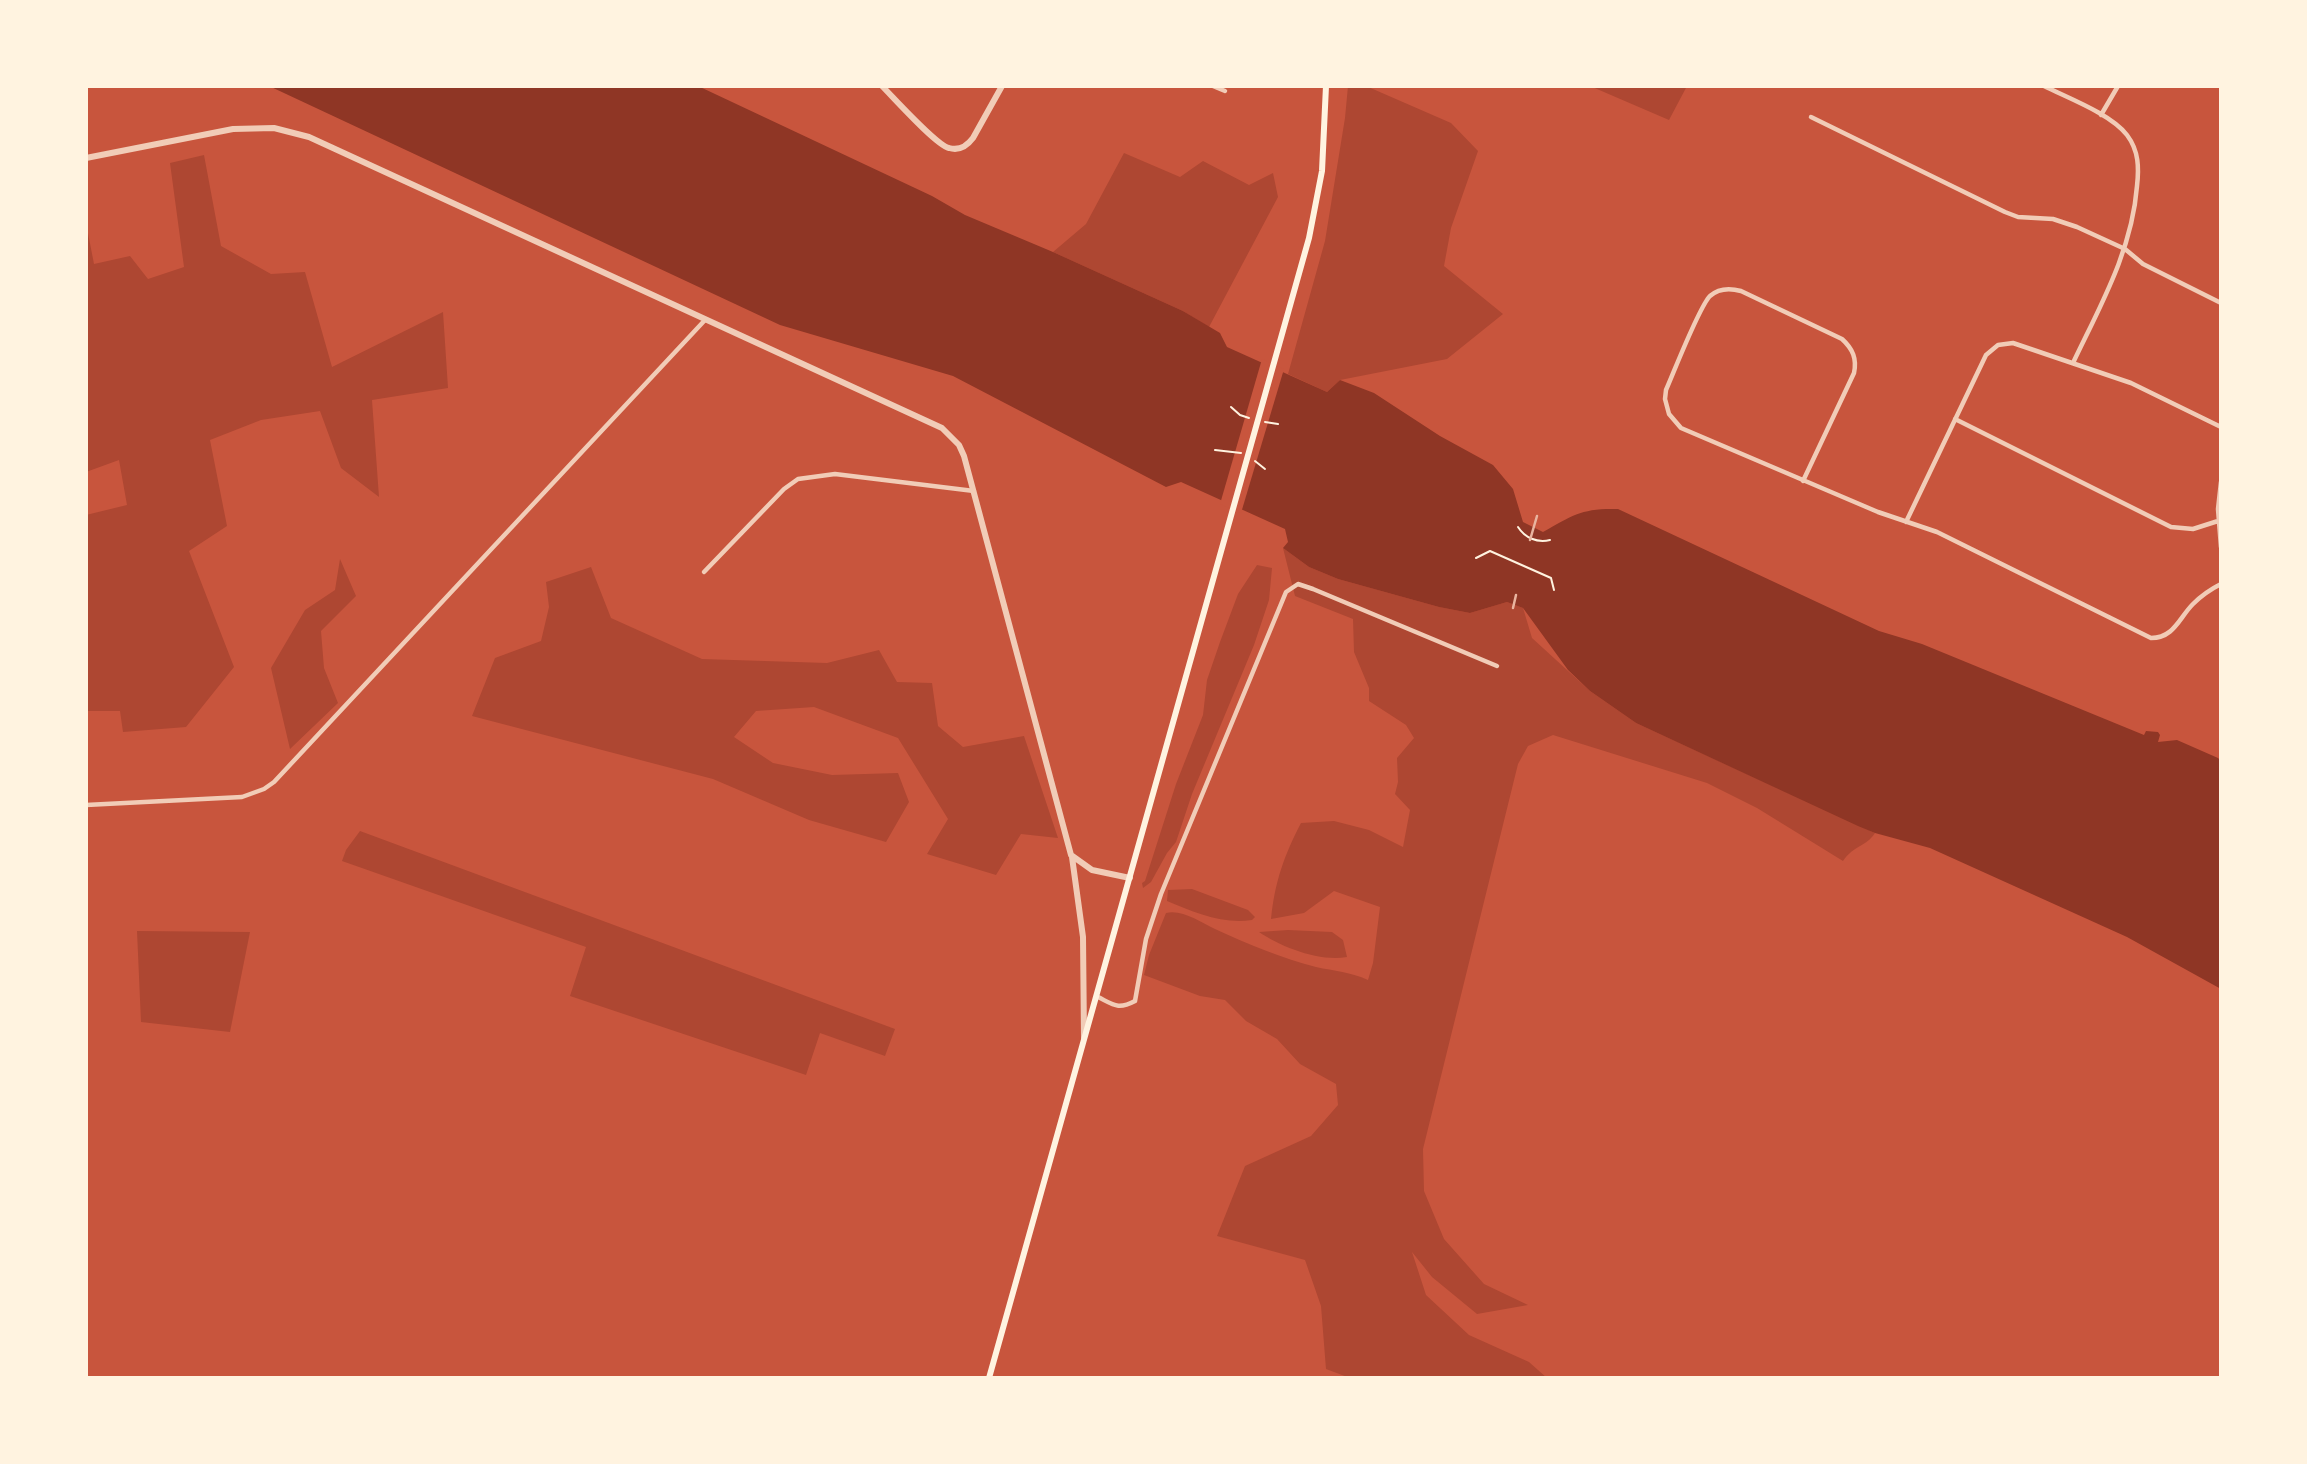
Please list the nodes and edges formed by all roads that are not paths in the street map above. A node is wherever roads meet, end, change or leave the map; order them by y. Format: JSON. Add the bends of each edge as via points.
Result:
{"nodes":[{"id":1,"x":882,"y":86,"type":"edge"},
{"id":2,"x":1002,"y":86,"type":"edge"},
{"id":3,"x":1213,"y":86,"type":"edge"},
{"id":4,"x":1326,"y":86,"type":"edge"},
{"id":5,"x":2044,"y":86,"type":"edge"},
{"id":6,"x":2118,"y":86,"type":"edge"},
{"id":7,"x":1225,"y":91,"type":"dead end"},
{"id":8,"x":2101,"y":115,"type":"junction"},
{"id":9,"x":1811,"y":117,"type":"dead end"},
{"id":10,"x":86,"y":158,"type":"edge"},
{"id":11,"x":2125,"y":249,"type":"junction"},
{"id":12,"x":2221,"y":303,"type":"edge"},
{"id":13,"x":705,"y":320,"type":"junction"},
{"id":14,"x":2073,"y":363,"type":"junction"},
{"id":15,"x":1955,"y":419,"type":"junction"},
{"id":16,"x":2221,"y":427,"type":"edge"},
{"id":17,"x":1803,"y":481,"type":"junction"},
{"id":18,"x":2221,"y":482,"type":"edge"},
{"id":19,"x":974,"y":491,"type":"junction"},
{"id":20,"x":2218,"y":521,"type":"junction"},
{"id":21,"x":1906,"y":522,"type":"junction"},
{"id":22,"x":2221,"y":547,"type":"edge"},
{"id":23,"x":704,"y":572,"type":"dead end"},
{"id":24,"x":2221,"y":584,"type":"edge"},
{"id":25,"x":1497,"y":666,"type":"dead end"},
{"id":26,"x":86,"y":805,"type":"edge"},
{"id":27,"x":1071,"y":855,"type":"junction"},
{"id":28,"x":1129,"y":878,"type":"junction"},
{"id":29,"x":1098,"y":997,"type":"junction"},
{"id":30,"x":1084,"y":1044,"type":"junction"},
{"id":31,"x":989,"y":1378,"type":"edge"}],
"edges":[{"from":1,"to":2,"type":"street","via":[[949,149],[963,148],[973,138]]},
{"from":3,"to":7,"type":"street"},
{"from":4,"to":28,"type":"main road","via":[[1318,193],[1309,238]]},
{"from":5,"to":8,"type":"street"},
{"from":6,"to":8,"type":"street"},
{"from":8,"to":11,"type":"street","via":[[2127,134],[2137,155],[2135,211]]},
{"from":9,"to":11,"type":"street","via":[[2005,212],[2053,219]]},
{"from":10,"to":13,"type":"street","via":[[233,129],[292,132]]},
{"from":11,"to":12,"type":"street","via":[[2143,264]]},
{"from":11,"to":14,"type":"street"},
{"from":13,"to":19,"type":"street","via":[[942,428],[964,456]]},
{"from":13,"to":26,"type":"street","via":[[274,782],[242,797]]},
{"from":14,"to":15,"type":"street","via":[[2013,343],[1998,345],[1986,355]]},
{"from":14,"to":16,"type":"street","via":[[2131,383]]},
{"from":15,"to":20,"type":"street","via":[[2171,527],[2193,529]]},
{"from":15,"to":21,"type":"street"},
{"from":17,"to":17,"type":"street","via":[[1681,428],[1669,414],[1666,390],[1705,302],[1718,291],[1741,291],[1842,339],[1853,352],[1855,370]]},
{"from":17,"to":21,"type":"street"},
{"from":18,"to":20,"type":"street"},
{"from":19,"to":23,"type":"street","via":[[835,474],[798,479]]},
{"from":19,"to":27,"type":"street"},
{"from":20,"to":22,"type":"street"},
{"from":21,"to":24,"type":"street","via":[[1937,532],[2151,638],[2173,630],[2193,604]]},
{"from":25,"to":29,"type":"street","via":[[1313,589],[1298,584],[1286,592],[1161,894],[1146,939],[1135,1000],[1116,1006]]},
{"from":27,"to":28,"type":"street","via":[[1092,870]]},
{"from":27,"to":30,"type":"street","via":[[1083,937]]},
{"from":28,"to":29,"type":"main road"},
{"from":29,"to":30,"type":"main road"},
{"from":30,"to":31,"type":"main road"}]}
